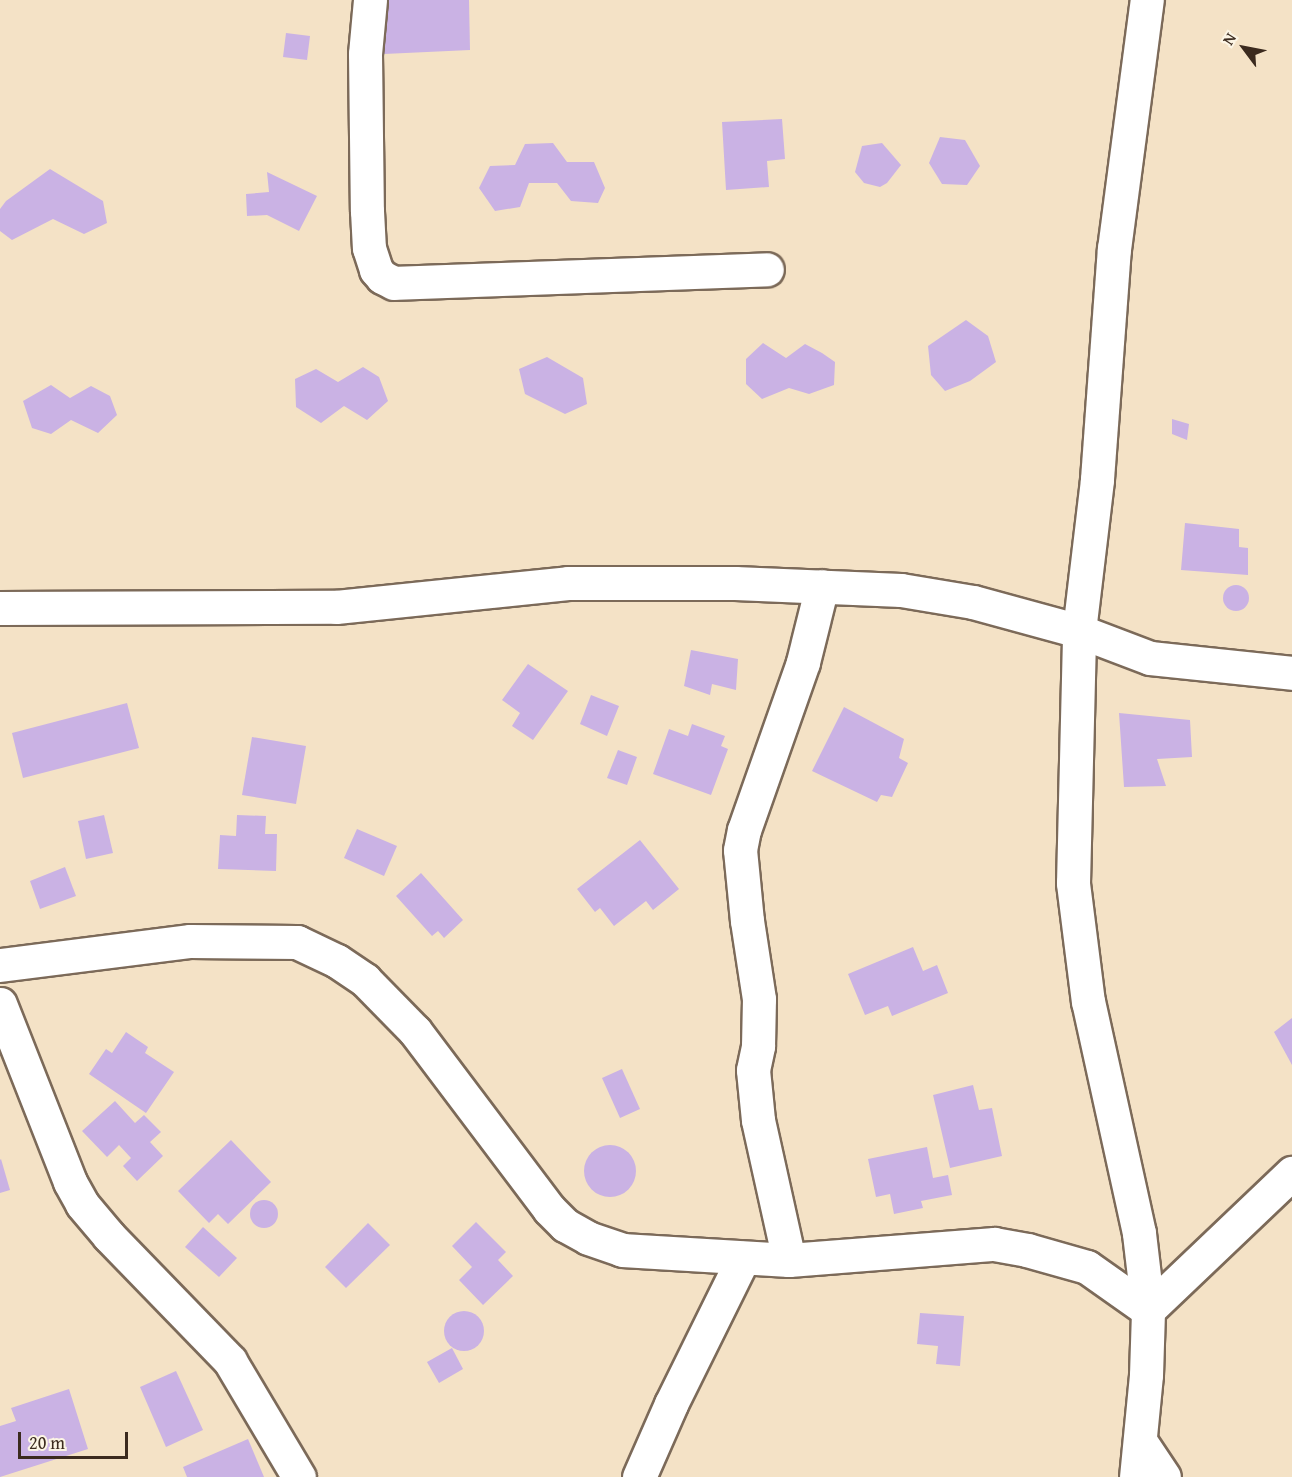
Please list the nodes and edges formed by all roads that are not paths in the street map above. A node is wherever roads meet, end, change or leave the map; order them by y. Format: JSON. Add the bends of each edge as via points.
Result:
{"nodes":[{"id":1,"x":370,"y":0,"type":"edge"},
{"id":2,"x":1147,"y":0,"type":"edge"},
{"id":3,"x":767,"y":269,"type":"dead end"},
{"id":4,"x":822,"y":586,"type":"junction"},
{"id":5,"x":0,"y":608,"type":"edge"},
{"id":6,"x":1079,"y":631,"type":"junction"},
{"id":7,"x":1292,"y":673,"type":"edge"},
{"id":8,"x":0,"y":964,"type":"edge"},
{"id":9,"x":0,"y":1004,"type":"edge"},
{"id":10,"x":1292,"y":1173,"type":"edge"},
{"id":11,"x":743,"y":1258,"type":"junction"},
{"id":12,"x":789,"y":1260,"type":"junction"},
{"id":13,"x":1148,"y":1310,"type":"junction"},
{"id":14,"x":1140,"y":1442,"type":"junction"},
{"id":15,"x":298,"y":1477,"type":"edge"},
{"id":16,"x":639,"y":1477,"type":"edge"},
{"id":17,"x":1136,"y":1477,"type":"edge"},
{"id":18,"x":1164,"y":1477,"type":"edge"}],
"edges":[{"from":1,"to":3,"type":"street","via":[[365,54],[367,211],[369,248],[382,277],[394,283]]},
{"from":2,"to":6,"type":"street","via":[[1114,249],[1097,479]]},
{"from":4,"to":5,"type":"street","via":[[567,583],[336,607]]},
{"from":4,"to":6,"type":"street","via":[[901,590],[973,602]]},
{"from":4,"to":12,"type":"street","via":[[803,662],[740,850],[759,999],[753,1070],[759,1120]]},
{"from":6,"to":7,"type":"street","via":[[1150,658]]},
{"from":6,"to":13,"type":"street","via":[[1073,883],[1088,1002],[1139,1233]]},
{"from":8,"to":11,"type":"street","via":[[190,941],[297,942],[365,980],[415,1031],[565,1225],[622,1250]]},
{"from":9,"to":15,"type":"street","via":[[82,1204],[230,1361]]},
{"from":10,"to":13,"type":"street"},
{"from":11,"to":12,"type":"street"},
{"from":11,"to":16,"type":"street"},
{"from":12,"to":13,"type":"street","via":[[994,1244],[1087,1267]]},
{"from":13,"to":14,"type":"street"},
{"from":14,"to":17,"type":"street"},
{"from":14,"to":18,"type":"street"}]}
